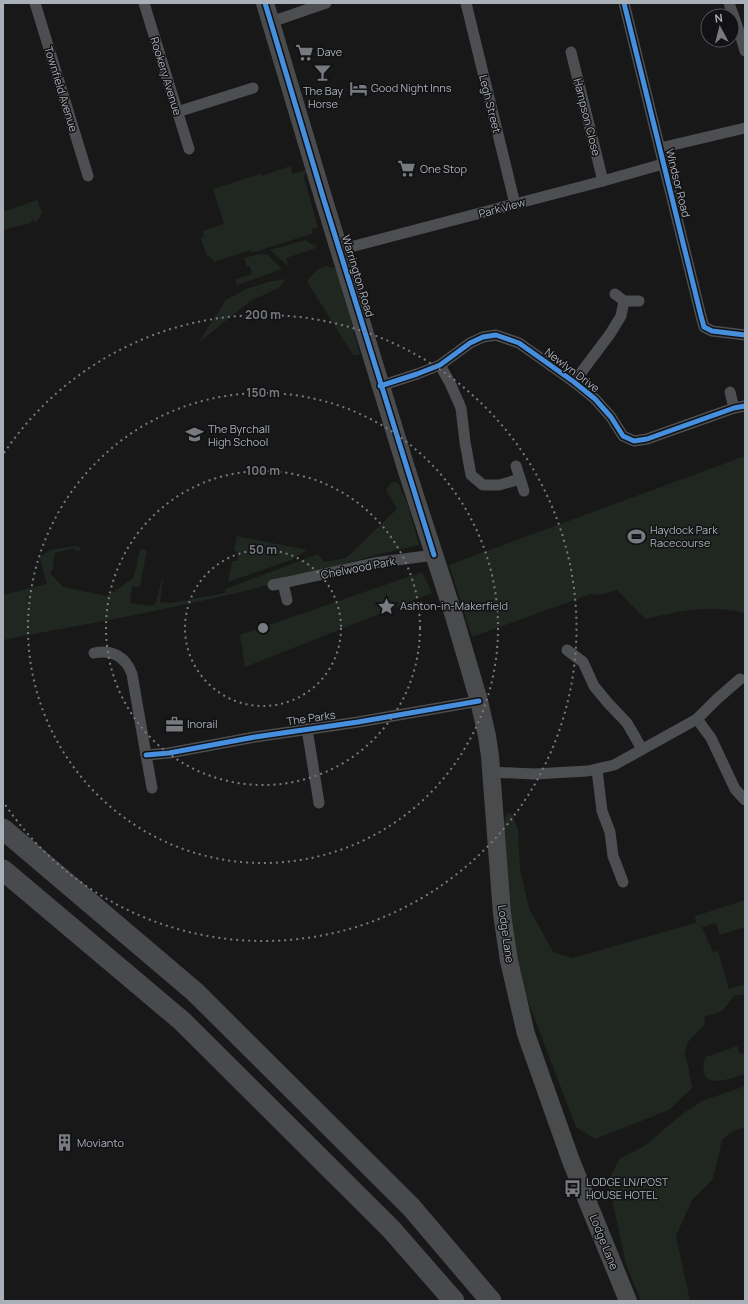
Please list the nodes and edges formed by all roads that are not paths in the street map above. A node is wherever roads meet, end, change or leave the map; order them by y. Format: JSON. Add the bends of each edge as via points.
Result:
{"nodes":[{"id":1,"x":35,"y":3,"type":"edge"},
{"id":2,"x":144,"y":3,"type":"edge"},
{"id":3,"x":265,"y":3,"type":"edge"},
{"id":4,"x":326,"y":3,"type":"edge"},
{"id":5,"x":466,"y":3,"type":"edge"},
{"id":6,"x":624,"y":3,"type":"edge"},
{"id":7,"x":729,"y":3,"type":"edge"},
{"id":8,"x":272,"y":22,"type":"junction"},
{"id":9,"x":745,"y":51,"type":"edge"},
{"id":10,"x":571,"y":52,"type":"dead end"},
{"id":11,"x":253,"y":88,"type":"dead end"},
{"id":12,"x":177,"y":112,"type":"junction"},
{"id":13,"x":745,"y":128,"type":"edge"},
{"id":14,"x":190,"y":148,"type":"dead end"},
{"id":15,"x":660,"y":148,"type":"junction"},
{"id":16,"x":664,"y":164,"type":"junction"},
{"id":17,"x":88,"y":176,"type":"dead end"},
{"id":18,"x":603,"y":181,"type":"junction"},
{"id":19,"x":515,"y":204,"type":"junction"},
{"id":20,"x":339,"y":250,"type":"junction"},
{"id":21,"x":639,"y":301,"type":"dead end"},
{"id":22,"x":745,"y":335,"type":"edge"},
{"id":23,"x":440,"y":365,"type":"junction"},
{"id":24,"x":574,"y":382,"type":"junction"},
{"id":25,"x":380,"y":386,"type":"junction"},
{"id":26,"x":730,"y":392,"type":"dead end"},
{"id":27,"x":740,"y":407,"type":"edge"},
{"id":28,"x":516,"y":466,"type":"dead end"},
{"id":29,"x":520,"y":479,"type":"junction"},
{"id":30,"x":524,"y":491,"type":"dead end"},
{"id":31,"x":434,"y":555,"type":"junction"},
{"id":32,"x":287,"y":600,"type":"dead end"},
{"id":33,"x":567,"y":650,"type":"dead end"},
{"id":34,"x":94,"y":653,"type":"dead end"},
{"id":35,"x":740,"y":679,"type":"dead end"},
{"id":36,"x":479,"y":701,"type":"junction"},
{"id":37,"x":697,"y":719,"type":"junction"},
{"id":38,"x":307,"y":729,"type":"junction"},
{"id":39,"x":642,"y":750,"type":"junction"},
{"id":40,"x":146,"y":755,"type":"junction"},
{"id":41,"x":597,"y":770,"type":"junction"},
{"id":42,"x":491,"y":772,"type":"junction"},
{"id":43,"x":152,"y":788,"type":"dead end"},
{"id":44,"x":745,"y":800,"type":"edge"},
{"id":45,"x":319,"y":803,"type":"dead end"},
{"id":46,"x":3,"y":830,"type":"edge"},
{"id":47,"x":3,"y":870,"type":"edge"},
{"id":48,"x":623,"y":882,"type":"dead end"},
{"id":49,"x":454,"y":1301,"type":"edge"},
{"id":50,"x":491,"y":1301,"type":"edge"},
{"id":51,"x":628,"y":1301,"type":"edge"}],
"edges":[{"from":1,"to":17,"type":"street","name":"Townfield Avenue"},
{"from":2,"to":12,"type":"street","name":"Rookery Avenue"},
{"from":3,"to":8,"type":"main road","name":"Warrington Road"},
{"from":4,"to":8,"type":"street"},
{"from":5,"to":19,"type":"street","name":"Legh Street"},
{"from":6,"to":15,"type":"street","name":"Windsor Road"},
{"from":7,"to":9,"type":"street"},
{"from":8,"to":20,"type":"main road","name":"Warrington Road"},
{"from":10,"to":18,"type":"street","name":"Hampson Close"},
{"from":11,"to":12,"type":"street"},
{"from":12,"to":14,"type":"street","name":"Rookery Avenue"},
{"from":13,"to":15,"type":"street"},
{"from":15,"to":16,"type":"street","name":"Windsor Road"},
{"from":16,"to":18,"type":"street","name":"Park View"},
{"from":16,"to":22,"type":"street","name":"Windsor Road","via":[[704,327],[712,331]]},
{"from":18,"to":19,"type":"street","name":"Park View"},
{"from":19,"to":20,"type":"street","name":"Park View"},
{"from":20,"to":25,"type":"main road","name":"Warrington Road"},
{"from":21,"to":24,"type":"street","via":[[620,298],[621,316]]},
{"from":23,"to":24,"type":"street","name":"Newlyn Drive","via":[[476,340],[496,335],[519,343]]},
{"from":23,"to":25,"type":"street","name":"Newlyn Drive"},
{"from":23,"to":29,"type":"street","via":[[461,408],[471,475],[483,485],[499,485]]},
{"from":24,"to":27,"type":"street","name":"Newlyn Drive","via":[[595,399],[623,436],[634,441],[647,439]]},
{"from":25,"to":31,"type":"main road","name":"Warrington Road"},
{"from":26,"to":27,"type":"street","name":"Newlyn Drive"},
{"from":28,"to":29,"type":"street"},
{"from":29,"to":30,"type":"street"},
{"from":31,"to":32,"type":"street","name":"Chelwood Park","via":[[374,563],[278,584]]},
{"from":31,"to":36,"type":"main road","name":"Lodge Lane"},
{"from":33,"to":39,"type":"street","via":[[583,662],[594,686],[627,723]]},
{"from":34,"to":40,"type":"street","via":[[114,653],[130,668]]},
{"from":35,"to":37,"type":"street"},
{"from":36,"to":38,"type":"street","name":"The Parks"},
{"from":36,"to":42,"type":"main road","name":"Lodge Lane","via":[[487,736]]},
{"from":37,"to":39,"type":"street"},
{"from":37,"to":44,"type":"street","via":[[711,738],[735,789]]},
{"from":38,"to":40,"type":"street","name":"The Parks"},
{"from":38,"to":45,"type":"street","name":"The Parks"},
{"from":39,"to":41,"type":"street","via":[[614,765]]},
{"from":40,"to":43,"type":"street"},
{"from":41,"to":42,"type":"street","via":[[534,774]]},
{"from":41,"to":48,"type":"street","via":[[602,811],[610,832],[613,856]]},
{"from":42,"to":51,"type":"main road","name":"Lodge Lane","via":[[502,914],[509,961],[526,1034],[571,1161]]},
{"from":46,"to":50,"type":"highway","via":[[194,992],[411,1207]]},
{"from":47,"to":49,"type":"highway","via":[[182,1021],[391,1230]]}]}
